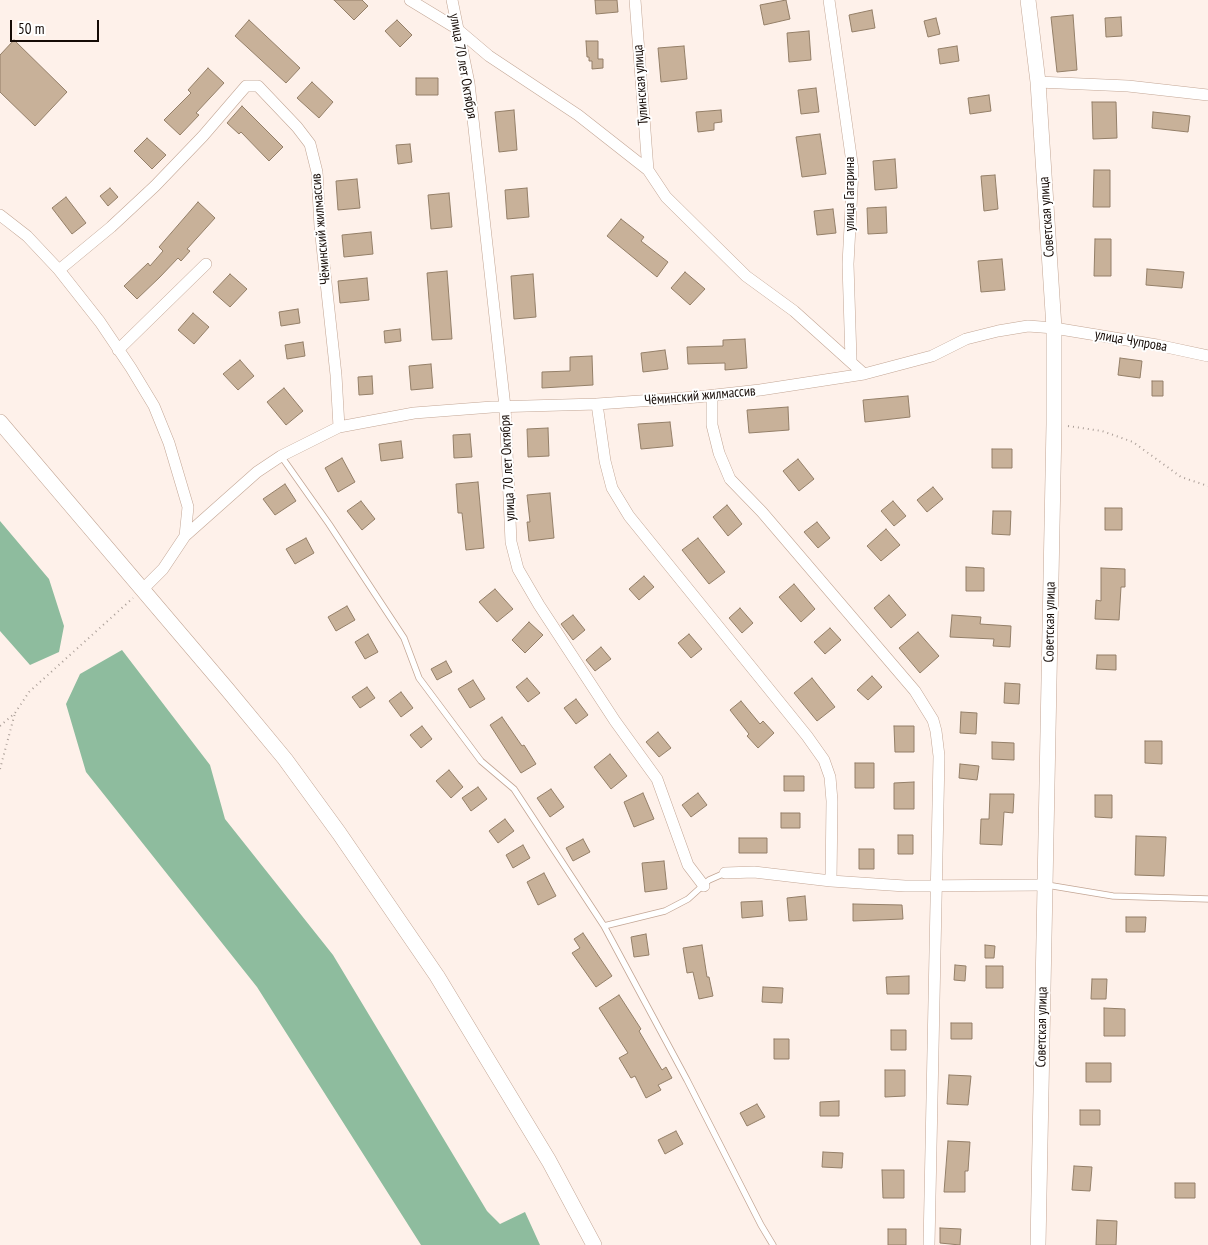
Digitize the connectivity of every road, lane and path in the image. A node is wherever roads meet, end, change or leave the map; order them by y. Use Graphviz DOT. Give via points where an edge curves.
graph roads {
  1 [pos="410,0"];
  2 [pos="452,0"];
  3 [pos="635,0"];
  4 [pos="829,0"];
  5 [pos="1028,0"];
  6 [pos="456,28"];
  7 [pos="1038,82"];
  8 [pos="1208,95"];
  9 [pos="648,170"];
  10 [pos="0,215"];
  11 [pos="206,264"];
  12 [pos="59,270"];
  13 [pos="1054,328"];
  14 [pos="118,350"];
  15 [pos="1208,356"];
  16 [pos="850,360"];
  17 [pos="864,374"];
  18 [pos="712,396"];
  19 [pos="597,404"];
  20 [pos="505,407"];
  21 [pos="0,422"];
  22 [pos="1054,424"];
  23 [pos="339,427"];
  24 [pos="281,456"];
  25 [pos="1208,486"];
  26 [pos="185,536"];
  27 [pos="143,589"];
  28 [pos="15,713"];
  29 [pos="0,726"];
  30 [pos="0,769"];
  31 [pos="725,873"];
  32 [pos="831,881"];
  33 [pos="1045,885"];
  34 [pos="704,886"];
  35 [pos="936,886"];
  36 [pos="1208,900"];
  37 [pos="604,926"];
  38 [pos="594,1245"];
  39 [pos="773,1245"];
  40 [pos="929,1245"];
  41 [pos="1038,1245"];
  1 -- 6 [label="street"];
  2 -- 6 [label="street, улица 70 лет Октября"];
  3 -- 9 [label="street, Тулинская улица"];
  4 -- 16 [label="street, улица Гагарина" via="853,170 848,264"];
  5 -- 7 [label="main road, Советская улица"];
  6 -- 9 [label="street" via="489,56 578,116"];
  6 -- 20 [label="street, улица 70 лет Октября" via="469,83"];
  7 -- 8 [label="street" via="1128,86"];
  7 -- 13 [label="main road, Советская улица"];
  9 -- 16 [label="street" via="666,198 746,276 794,311"];
  10 -- 12 [label="street, Чёминский жилмассив" via="27,236"];
  11 -- 14 [label="street"];
  12 -- 14 [label="street, Чёминский жилмассив"];
  12 -- 23 [label="street, Чёминский жилмассив" via="155,186 246,86 258,86 310,144 317,172"];
  13 -- 15 [label="street, улица Чупрова" via="1157,344"];
  13 -- 17 [label="street, Чёминский жилмассив" via="1028,326 998,331 966,339 932,356"];
  13 -- 22 [label="main road, Советская улица"];
  14 -- 26 [label="street, Чёминский жилмассив" via="154,406 169,443 188,507"];
  16 -- 17 [label="street"];
  17 -- 18 [label="street, Чёминский жилмассив"];
  18 -- 19 [label="street, Чёминский жилмассив"];
  18 -- 35 [label="street" via="712,425 730,480 762,512 916,691 932,720 939,756"];
  19 -- 20 [label="street, Чёминский жилмассив"];
  19 -- 32 [label="street" via="612,488 629,516 824,760 830,777 832,801"];
  20 -- 23 [label="street, Чёминский жилмассив" via="414,414"];
  20 -- 34 [label="street, улица 70 лет Октября" via="511,542 518,569 615,721 657,779 688,865"];
  21 -- 27 [label="main road"];
  22 -- 25 [label="path" via="1102,431 1133,442 1181,477"];
  22 -- 33 [label="main road, Советская улица"];
  23 -- 24 [label="street, Чёминский жилмассив"];
  24 -- 26 [label="street, Чёминский жилмассив" via="257,472"];
  24 -- 37 [label="lane" via="404,638 419,678 481,761 514,789"];
  26 -- 27 [label="street, Чёминский жилмассив" via="163,569"];
  27 -- 28 [label="path" via="29,692"];
  27 -- 38 [label="main road" via="284,759 339,833 448,993 549,1161"];
  28 -- 29 [label="path"];
  28 -- 30 [label="path"];
  31 -- 32 [label="street" via="754,872"];
  31 -- 34 [label="lane"];
  32 -- 35 [label="street"];
  33 -- 35 [label="street"];
  33 -- 36 [label="lane" via="1113,896"];
  33 -- 41 [label="main road, Советская улица"];
  34 -- 37 [label="lane" via="665,911"];
  35 -- 40 [label="street"];
  37 -- 39 [label="lane"];
}
